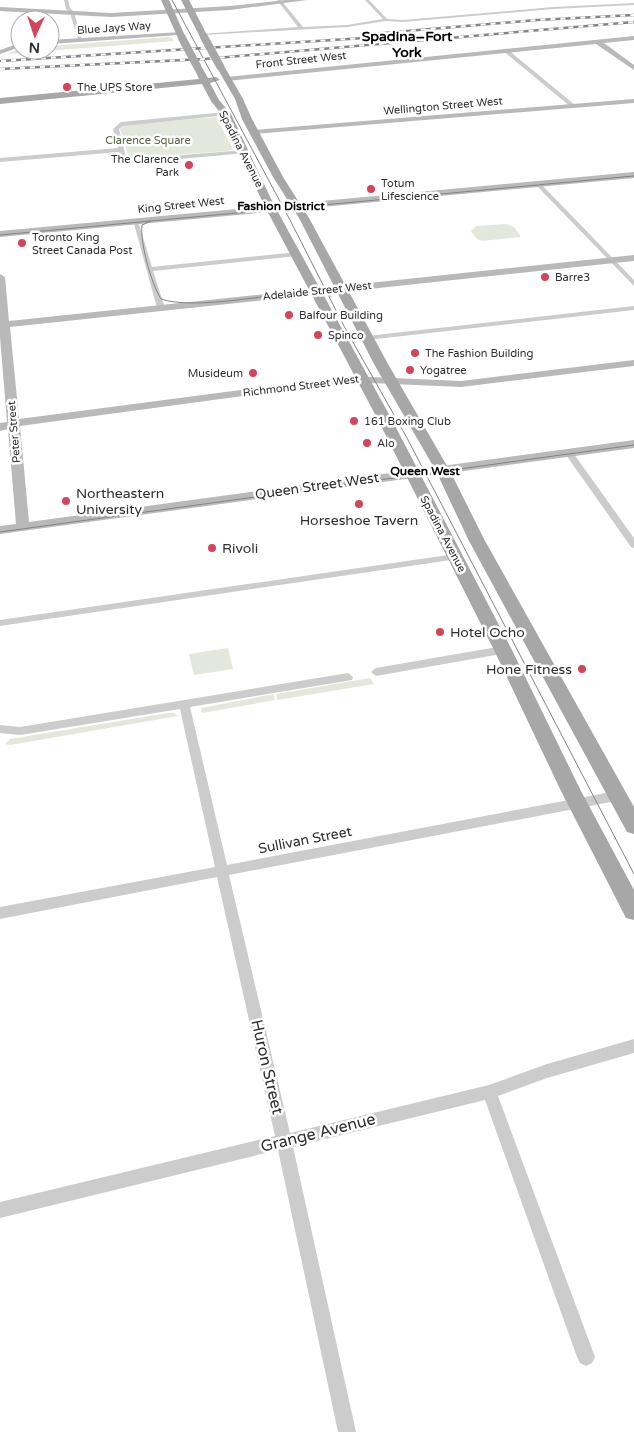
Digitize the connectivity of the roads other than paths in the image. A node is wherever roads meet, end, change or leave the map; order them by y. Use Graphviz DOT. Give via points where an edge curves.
graph roads {
  1 [pos="66,0"];
  2 [pos="165,0"];
  3 [pos="185,0"];
  4 [pos="304,0"];
  5 [pos="366,0"];
  6 [pos="278,1"];
  7 [pos="547,3"];
  8 [pos="634,4"];
  9 [pos="0,7"];
  10 [pos="553,8"];
  11 [pos="190,9"];
  12 [pos="169,11"];
  13 [pos="74,12"];
  14 [pos="386,20"];
  15 [pos="301,28"];
  16 [pos="204,35"];
  17 [pos="181,36"];
  18 [pos="634,38"];
  19 [pos="80,40"];
  20 [pos="60,41"];
  21 [pos="597,41"];
  22 [pos="505,50"];
  23 [pos="634,68"];
  24 [pos="227,79"];
  25 [pos="205,82"];
  26 [pos="0,101"];
  27 [pos="634,101"];
  28 [pos="573,106"];
  29 [pos="226,114"];
  30 [pos="254,132"];
  31 [pos="120,150"];
  32 [pos="245,152"];
  33 [pos="0,160"];
  34 [pos="634,175"];
  35 [pos="538,184"];
  36 [pos="295,206"];
  37 [pos="271,208"];
  38 [pos="135,221"];
  39 [pos="0,234"];
  40 [pos="297,254"];
  41 [pos="634,258"];
  42 [pos="611,260"];
  43 [pos="149,269"];
  44 [pos="0,276"];
  45 [pos="634,284"];
  46 [pos="341,289"];
  47 [pos="317,291"];
  48 [pos="161,308"];
  49 [pos="634,308"];
  50 [pos="2,324"];
  51 [pos="367,338"];
  52 [pos="634,363"];
  53 [pos="362,378"];
  54 [pos="390,379"];
  55 [pos="14,424"];
  56 [pos="0,427"];
  57 [pos="634,444"];
  58 [pos="568,452"];
  59 [pos="442,469"];
  60 [pos="411,473"];
  61 [pos="23,527"];
  62 [pos="0,530"];
  63 [pos="634,545"];
  64 [pos="455,557"];
  65 [pos="0,622"];
  66 [pos="504,650"];
  67 [pos="376,672"];
  68 [pos="348,677"];
  69 [pos="184,704"];
  70 [pos="0,729"];
  71 [pos="616,796"];
  72 [pos="578,803"];
  73 [pos="634,826"];
  74 [pos="222,871"];
  75 [pos="634,911"];
  76 [pos="0,913"];
  77 [pos="634,1046"];
  78 [pos="489,1092"];
  79 [pos="284,1141"];
  80 [pos="0,1210"];
  81 [pos="586,1357"];
  82 [pos="347,1432"];
  1 -- 13 [label="street" via="68,9"];
  2 -- 12 [label="main road, Spadina Avenue"];
  3 -- 11 [label="main road, Spadina Avenue"];
  4 -- 6 [label="main road"];
  5 -- 14 [label="street"];
  6 -- 11 [label="main road"];
  6 -- 15 [label="street"];
  7 -- 10 [label="street"];
  8 -- 10 [label="street"];
  9 -- 13 [label="main road"];
  10 -- 14 [label="street"];
  11 -- 12 [label="main road"];
  11 -- 16 [label="main road, Spadina Avenue"];
  12 -- 13 [label="main road" via="111,16"];
  12 -- 17 [label="main road, Spadina Avenue"];
  13 -- 19 [label="street"];
  14 -- 15 [label="street"];
  15 -- 16 [label="street"];
  16 -- 24 [label="main road, Spadina Avenue, bridge"];
  17 -- 19 [label="main road, Blue Jays Way"];
  17 -- 25 [label="main road, Spadina Avenue, bridge"];
  18 -- 21 [label="main road, Front Street West"];
  19 -- 20 [label="main road, Blue Jays Way"];
  21 -- 22 [label="main road, Front Street West"];
  21 -- 23 [label="main road"];
  22 -- 24 [label="main road, Front Street West"];
  22 -- 28 [label="street"];
  24 -- 25 [label="main road, Front Street West"];
  24 -- 30 [label="main road, Spadina Avenue"];
  25 -- 26 [label="main road, Front Street West"];
  25 -- 29 [label="main road, Spadina Avenue"];
  27 -- 28 [label="main road, Wellington Street West"];
  28 -- 30 [label="main road, Wellington Street West"];
  29 -- 31 [label="street" via="122,124 116,129"];
  29 -- 32 [label="main road, Spadina Avenue"];
  30 -- 36 [label="main road, Spadina Avenue"];
  31 -- 32 [label="street" via="125,160 134,161"];
  31 -- 33 [label="street"];
  32 -- 37 [label="main road, Spadina Avenue"];
  34 -- 35 [label="main road, King Street West"];
  35 -- 36 [label="main road, King Street West"];
  35 -- 42 [label="street"];
  36 -- 37 [label="main road, King Street West"];
  36 -- 46 [label="main road, Spadina Avenue"];
  37 -- 38 [label="main road, King Street West"];
  37 -- 40 [label="main road, Spadina Avenue"];
  38 -- 39 [label="main road, King Street West"];
  38 -- 43 [label="street"];
  40 -- 43 [label="street"];
  40 -- 47 [label="main road, Spadina Avenue"];
  41 -- 42 [label="main road, Adelaide Street West"];
  42 -- 45 [label="street"];
  42 -- 46 [label="main road, Adelaide Street West"];
  43 -- 48 [label="street"];
  44 -- 50 [label="main road, Peter Street"];
  46 -- 47 [label="main road, Adelaide Street West"];
  46 -- 51 [label="main road, Spadina Avenue"];
  47 -- 48 [label="main road, Adelaide Street West"];
  47 -- 53 [label="main road, Spadina Avenue"];
  48 -- 50 [label="main road, Adelaide Street West"];
  49 -- 51 [label="street"];
  50 -- 55 [label="main road, Peter Street"];
  51 -- 54 [label="main road, Spadina Avenue"];
  52 -- 54 [label="main road, Richmond Street West" via="469,384"];
  53 -- 54 [label="main road, Richmond Street West"];
  53 -- 55 [label="main road, Richmond Street West"];
  53 -- 60 [label="main road, Spadina Avenue"];
  54 -- 59 [label="main road, Spadina Avenue"];
  55 -- 56 [label="main road, Richmond Street West"];
  55 -- 61 [label="main road, Peter Street"];
  57 -- 58 [label="main road, Queen Street West"];
  58 -- 59 [label="main road, Queen Street West"];
  58 -- 63 [label="street"];
  59 -- 60 [label="main road, Queen Street West"];
  59 -- 71 [label="main road, Spadina Avenue" via="476,539"];
  60 -- 61 [label="main road, Queen Street West"];
  60 -- 64 [label="main road, Spadina Avenue"];
  61 -- 62 [label="main road, Queen Street West"];
  64 -- 65 [label="street"];
  64 -- 66 [label="main road, Spadina Avenue"];
  66 -- 67 [label="street"];
  66 -- 72 [label="main road, Spadina Avenue"];
  68 -- 69 [label="street"];
  69 -- 70 [label="street" via="20,731"];
  69 -- 74 [label="street, Huron Street"];
  71 -- 72 [label="street, Sullivan Street"];
  71 -- 73 [label="main road, Spadina Avenue"];
  72 -- 74 [label="street, Sullivan Street"];
  72 -- 75 [label="main road, Spadina Avenue"];
  74 -- 76 [label="street, Sullivan Street"];
  74 -- 79 [label="street, Huron Street"];
  77 -- 78 [label="street, Grange Avenue"];
  78 -- 79 [label="street, Grange Avenue"];
  78 -- 81 [label="street"];
  79 -- 80 [label="street, Grange Avenue"];
  79 -- 82 [label="street, Huron Street"];
}
